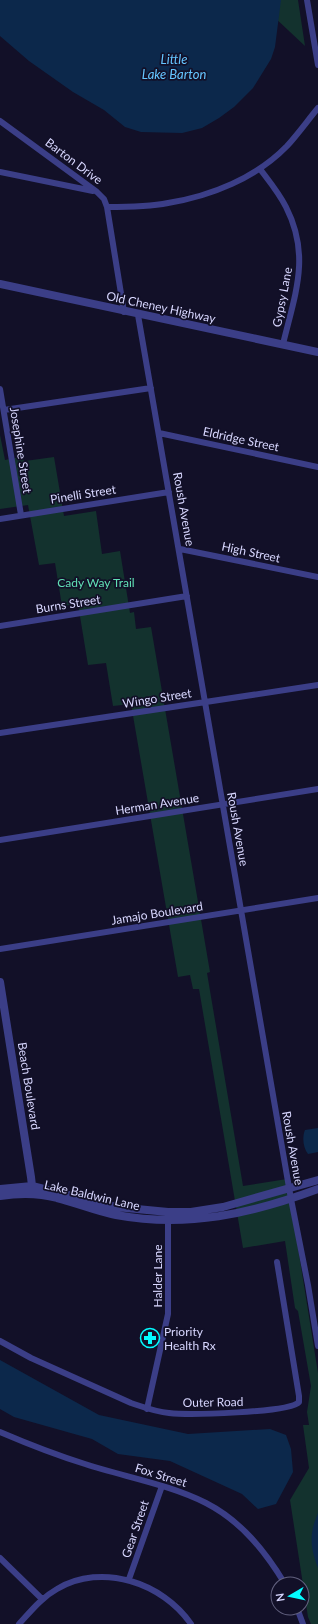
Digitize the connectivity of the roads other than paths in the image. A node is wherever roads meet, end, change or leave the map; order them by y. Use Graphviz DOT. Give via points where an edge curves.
graph roads {
  1 [pos="307,0"];
  2 [pos="318,64"];
  3 [pos="318,108"];
  4 [pos="0,121"];
  5 [pos="260,168"];
  6 [pos="0,172"];
  7 [pos="97,192"];
  8 [pos="107,207"];
  9 [pos="0,284"];
  10 [pos="124,312"];
  11 [pos="138,315"];
  12 [pos="283,344"];
  13 [pos="318,352"];
  14 [pos="151,388"];
  15 [pos="0,389"];
  16 [pos="4,410"];
  17 [pos="159,433"];
  18 [pos="318,466"];
  19 [pos="169,492"];
  20 [pos="21,515"];
  21 [pos="0,519"];
  22 [pos="180,549"];
  23 [pos="318,577"];
  24 [pos="187,596"];
  25 [pos="0,626"];
  26 [pos="318,684"];
  27 [pos="205,702"];
  28 [pos="0,733"];
  29 [pos="318,789"];
  30 [pos="223,804"];
  31 [pos="0,840"];
  32 [pos="318,898"];
  33 [pos="241,910"];
  34 [pos="0,949"];
  35 [pos="0,982"];
  36 [pos="318,1180"];
  37 [pos="0,1189"];
  38 [pos="289,1189"];
  39 [pos="31,1190"];
  40 [pos="318,1190"];
  41 [pos="0,1196"];
  42 [pos="291,1199"];
  43 [pos="168,1216"];
  44 [pos="277,1262"];
  45 [pos="0,1341"];
  46 [pos="318,1346"];
  47 [pos="147,1409"];
  48 [pos="0,1432"];
  49 [pos="162,1486"];
  50 [pos="0,1558"];
  51 [pos="280,1576"];
  52 [pos="129,1579"];
  53 [pos="42,1599"];
  54 [pos="19,1624"];
  55 [pos="191,1624"];
  1 -- 2 [label="street"];
  3 -- 5 [label="street" via="287,146"];
  4 -- 7 [label="street, Barton Drive"];
  5 -- 8 [label="street" via="232,184 168,204"];
  5 -- 12 [label="street, Gypsy Lane" via="286,206 300,252 300,272"];
  6 -- 7 [label="street"];
  7 -- 8 [label="street, Barton Drive"];
  8 -- 10 [label="street"];
  9 -- 10 [label="street, Old Cheney Highway"];
  10 -- 11 [label="street, Old Cheney Highway"];
  11 -- 12 [label="street, Old Cheney Highway"];
  11 -- 14 [label="street, Roush Avenue"];
  12 -- 13 [label="street, Old Cheney Highway"];
  14 -- 16 [label="street"];
  14 -- 17 [label="street, Roush Avenue"];
  15 -- 16 [label="street, Josephine Street"];
  16 -- 20 [label="street, Josephine Street"];
  17 -- 18 [label="street, Eldridge Street"];
  17 -- 19 [label="street, Roush Avenue"];
  19 -- 20 [label="street, Pinelli Street"];
  19 -- 22 [label="street, Roush Avenue"];
  20 -- 21 [label="street, Pinelli Street"];
  22 -- 23 [label="street, High Street"];
  22 -- 24 [label="street, Roush Avenue"];
  24 -- 25 [label="street, Burns Street"];
  24 -- 27 [label="street, Roush Avenue"];
  26 -- 27 [label="street, Wingo Street"];
  27 -- 28 [label="street, Wingo Street"];
  27 -- 30 [label="street, Roush Avenue"];
  29 -- 30 [label="street, Herman Avenue"];
  30 -- 31 [label="street, Herman Avenue"];
  30 -- 33 [label="street, Roush Avenue"];
  32 -- 33 [label="street, Jamajo Boulevard"];
  33 -- 34 [label="street, Jamajo Boulevard"];
  33 -- 38 [label="street, Roush Avenue"];
  35 -- 39 [label="street, Beach Boulevard"];
  36 -- 38 [label="street, Lake Baldwin Lane"];
  37 -- 39 [label="street, Lake Baldwin Lane"];
  38 -- 42 [label="street, Roush Avenue"];
  38 -- 43 [label="street, Lake Baldwin Lane" via="216,1208"];
  39 -- 41 [label="street, Lake Baldwin Lane"];
  39 -- 43 [label="street, Lake Baldwin Lane" via="115,1215 140,1219"];
  40 -- 42 [label="street, Lake Baldwin Lane"];
  42 -- 43 [label="street, Lake Baldwin Lane" via="265,1208 222,1216"];
  42 -- 46 [label="street, Roush Avenue"];
  43 -- 47 [label="street, Halder Lane" via="168,1314"];
  44 -- 47 [label="street, Outer Road" via="300,1400 296,1405 262,1411 193,1413 168,1413"];
  45 -- 47 [label="street, Outer Road" via="31,1358"];
  48 -- 49 [label="street, Fox Street" via="85,1464"];
  49 -- 51 [label="street, Fox Street" via="207,1503 240,1526 271,1561"];
  49 -- 52 [label="street, Gear Street"];
  50 -- 53 [label="street"];
  52 -- 53 [label="street" via="90,1578 58,1588"];
  52 -- 55 [label="street" via="168,1599 183,1612"];
  53 -- 54 [label="street"];
}
